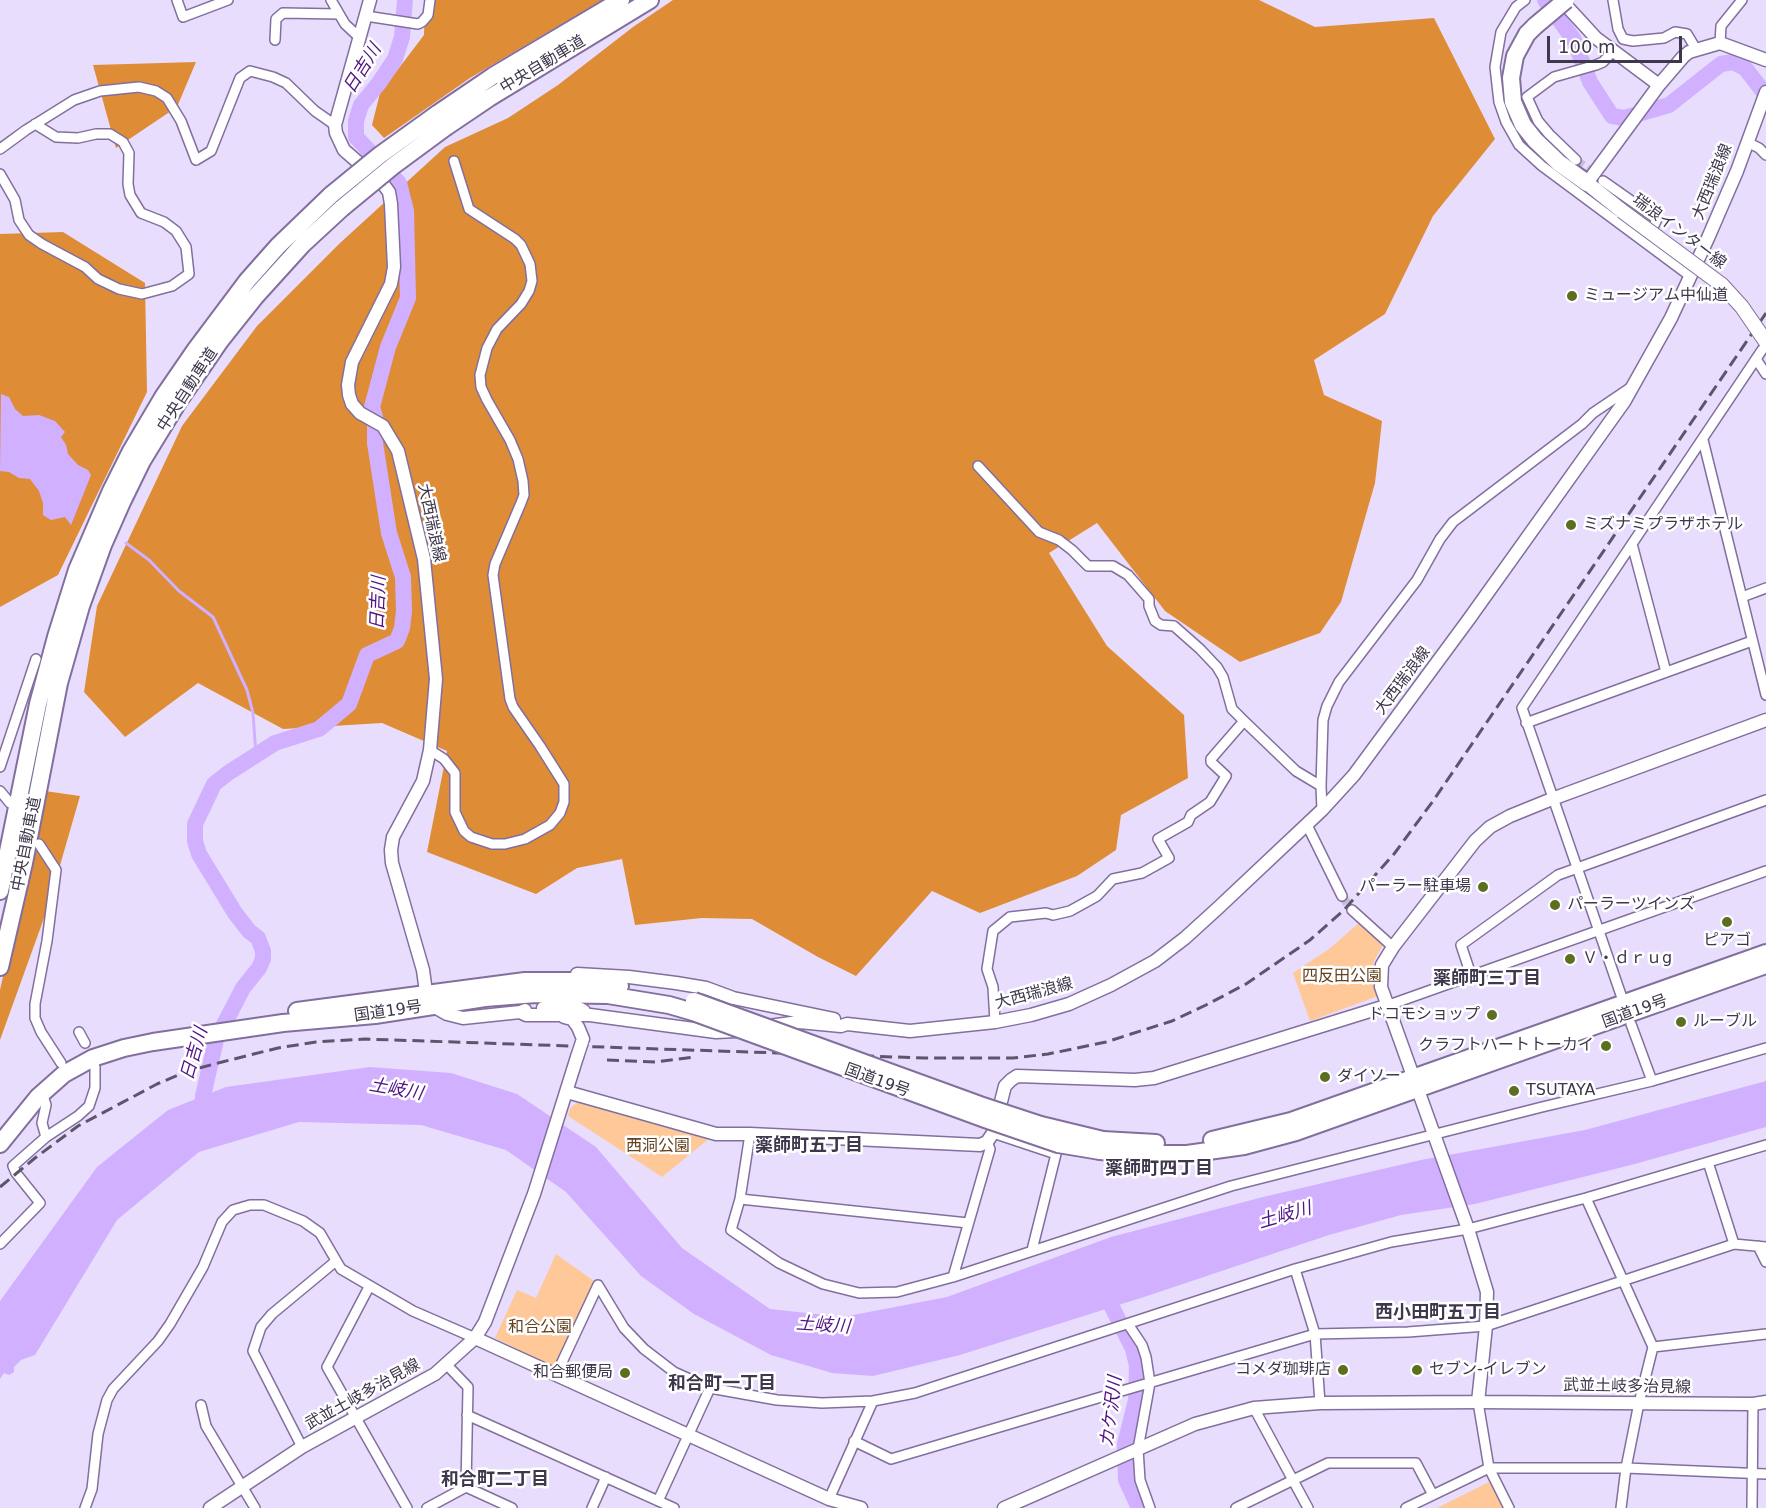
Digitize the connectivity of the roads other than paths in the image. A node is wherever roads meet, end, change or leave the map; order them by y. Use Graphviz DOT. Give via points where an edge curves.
graph roads {
  1 [pos="177,0"];
  2 [pos="228,0"];
  3 [pos="331,0"];
  4 [pos="370,0"];
  5 [pos="430,0"];
  6 [pos="621,0"];
  7 [pos="650,0"];
  8 [pos="1525,0"];
  9 [pos="1561,0"];
  10 [pos="1566,0"];
  11 [pos="1613,0"];
  12 [pos="1742,0"];
  13 [pos="338,14"];
  14 [pos="366,16"];
  15 [pos="360,38"];
  16 [pos="275,40"];
  17 [pos="1720,43"];
  18 [pos="1696,49"];
  19 [pos="1614,51"];
  20 [pos="1766,60"];
  21 [pos="1659,85"];
  22 [pos="1764,96"];
  23 [pos="441,121"];
  24 [pos="35,124"];
  25 [pos="335,125"];
  26 [pos="1747,142"];
  27 [pos="0,149"];
  28 [pos="1766,155"];
  29 [pos="1576,160"];
  30 [pos="454,161"];
  31 [pos="0,174"];
  32 [pos="1595,182"];
  33 [pos="336,201"];
  34 [pos="1646,243"];
  35 [pos="1689,276"];
  36 [pos="1766,343"];
  37 [pos="1756,359"];
  38 [pos="1766,374"];
  39 [pos="1632,387"];
  40 [pos="1703,440"];
  41 [pos="978,466"];
  42 [pos="1632,544"];
  43 [pos="1766,588"];
  44 [pos="1742,597"];
  45 [pos="1752,640"];
  46 [pos="36,659"];
  47 [pos="1666,672"];
  48 [pos="1766,695"];
  49 [pos="1766,720"];
  50 [pos="1244,721"];
  51 [pos="1526,723"];
  52 [pos="430,750"];
  53 [pos="0,766"];
  54 [pos="1321,786"];
  55 [pos="0,791"];
  56 [pos="1552,799"];
  57 [pos="1766,800"];
  58 [pos="10,803"];
  59 [pos="1322,810"];
  60 [pos="1307,825"];
  61 [pos="39,844"];
  62 [pos="1577,867"];
  63 [pos="1766,871"];
  64 [pos="0,891"];
  65 [pos="1342,896"];
  66 [pos="1352,910"];
  67 [pos="1598,930"];
  68 [pos="1393,947"];
  69 [pos="1766,953"];
  70 [pos="1766,965"];
  71 [pos="0,967"];
  72 [pos="1471,975"];
  73 [pos="525,981"];
  74 [pos="1621,995"];
  75 [pos="733,998"];
  76 [pos="430,999"];
  77 [pos="1389,1005"];
  78 [pos="693,1007"];
  79 [pos="520,1012"];
  80 [pos="558,1015"];
  81 [pos="590,1016"];
  82 [pos="995,1022"];
  83 [pos="847,1024"];
  84 [pos="1631,1024"];
  85 [pos="207,1029"];
  86 [pos="734,1031"];
  87 [pos="79,1032"];
  88 [pos="582,1041"];
  89 [pos="85,1043"];
  90 [pos="1766,1048"];
  91 [pos="61,1063"];
  92 [pos="95,1066"];
  93 [pos="1652,1081"];
  94 [pos="1417,1083"];
  95 [pos="567,1092"];
  96 [pos="40,1095"];
  97 [pos="0,1125"];
  98 [pos="750,1134"];
  99 [pos="1436,1135"];
  100 [pos="46,1137"];
  101 [pos="990,1138"];
  102 [pos="0,1144"];
  103 [pos="1766,1145"];
  104 [pos="1708,1162"];
  105 [pos="1587,1198"];
  106 [pos="740,1199"];
  107 [pos="968,1223"];
  108 [pos="1467,1225"];
  109 [pos="0,1244"];
  110 [pos="1734,1244"];
  111 [pos="1762,1247"];
  112 [pos="1032,1250"];
  113 [pos="336,1261"];
  114 [pos="1766,1262"];
  115 [pos="1295,1269"];
  116 [pos="953,1277"];
  117 [pos="1623,1281"];
  118 [pos="369,1287"];
  119 [pos="1128,1323"];
  120 [pos="1486,1326"];
  121 [pos="1315,1334"];
  122 [pos="1766,1334"];
  123 [pos="475,1338"];
  124 [pos="1653,1347"];
  125 [pos="446,1364"];
  126 [pos="556,1375"];
  127 [pos="1150,1383"];
  128 [pos="710,1388"];
  129 [pos="873,1401"];
  130 [pos="1478,1402"];
  131 [pos="1766,1402"];
  132 [pos="1320,1403"];
  133 [pos="1639,1403"];
  134 [pos="1753,1404"];
  135 [pos="201,1405"];
  136 [pos="1254,1408"];
  137 [pos="467,1415"];
  138 [pos="355,1418"];
  139 [pos="689,1434"];
  140 [pos="854,1441"];
  141 [pos="302,1447"];
  142 [pos="1138,1449"];
  143 [pos="1489,1468"];
  144 [pos="1626,1468"];
  145 [pos="1766,1474"];
  146 [pos="1752,1475"];
  147 [pos="606,1477"];
  148 [pos="1294,1479"];
  149 [pos="242,1486"];
  150 [pos="466,1487"];
  151 [pos="1433,1495"];
  152 [pos="658,1501"];
  153 [pos="826,1503"];
  154 [pos="85,1508"];
  155 [pos="210,1508"];
  156 [pos="255,1508"];
  157 [pos="407,1508"];
  158 [pos="427,1508"];
  159 [pos="512,1508"];
  160 [pos="592,1508"];
  161 [pos="674,1508"];
  162 [pos="861,1508"];
  163 [pos="1004,1508"];
  164 [pos="1150,1508"];
  165 [pos="1236,1508"];
  166 [pos="1308,1508"];
  167 [pos="1406,1508"];
  168 [pos="1509,1508"];
  169 [pos="1621,1508"];
  170 [pos="1752,1508"];
  1 -- 2 [label="street" via="183,17"];
  3 -- 13 [label="street"];
  4 -- 14 [label="main road"];
  5 -- 14 [label="street" via="426,19 418,24"];
  6 -- 23 [label="highway, 中央自動車道" via="493,76"];
  7 -- 23 [label="highway, 中央自動車道" via="489,98"];
  8 -- 34 [label="street" via="1507,18 1498,45 1495,81 1506,122 1519,145 1542,166"];
  9 -- 19 [label="main road" via="1596,38"];
  10 -- 32 [label="highway, bridge" via="1527,34 1515,56 1511,78 1513,102 1535,140 1559,163"];
  11 -- 18 [label="street" via="1623,39 1664,38 1675,32 1687,34"];
  12 -- 17 [label="street" via="1721,26"];
  13 -- 15 [label="street"];
  13 -- 16 [label="street" via="283,13 276,19"];
  14 -- 15 [label="main road"];
  15 -- 25 [label="main road"];
  17 -- 18 [label="main road"];
  17 -- 20 [label="main road"];
  18 -- 21 [label="main road" via="1683,57"];
  19 -- 21 [label="main road"];
  19 -- 29 [label="street" via="1596,65 1554,76 1527,97 1538,121"];
  21 -- 32 [label="main road" via="1624,130"];
  22 -- 26 [label="main road, 大西瑞浪線"];
  23 -- 33 [label="highway, 中央自動車道, bridge" via="381,155"];
  24 -- 25 [label="street" via="74,100 100,91 139,87 156,90 167,98 181,121 196,160 211,152 240,78 250,71 286,83"];
  24 -- 27 [label="street"];
  24 -- 31 [label="street" via="56,137 110,134 123,142 129,153 130,195 141,213 176,231 186,247 189,274 172,286 142,294 98,279 85,267 29,235"];
  25 -- 52 [label="main road, 大西瑞浪線" via="344,150 383,184 391,204 393,276 358,349 350,374 349,396 360,413 383,426 398,451 424,559 436,678"];
  26 -- 28 [label="street"];
  26 -- 35 [label="main road, 大西瑞浪線"];
  30 -- 52 [label="street" via="469,209 515,239 530,264 529,291 496,329 480,375 487,400 518,459 523,481 524,495 493,575 510,699 564,784 560,813 538,833 515,842 492,844 471,837 455,812 455,773"];
  32 -- 34 [label="street" via="1657,219"];
  32 -- 36 [label="main road, 瑞浪インター線, bridge" via="1622,211 1722,285"];
  33 -- 64 [label="highway, 中央自動車道" via="278,246 247,281 163,398 111,491 77,570 56,637 38,704"];
  33 -- 71 [label="highway, 中央自動車道" via="220,341 178,402 142,461 103,545 59,683"];
  34 -- 35 [label="street"];
  35 -- 39 [label="main road, 大西瑞浪線" via="1671,318"];
  36 -- 37 [label="street"];
  37 -- 38 [label="street"];
  37 -- 40 [label="street"];
  39 -- 54 [label="street" via="1453,522 1417,580 1339,682 1323,720"];
  39 -- 59 [label="main road, 大西瑞浪線" via="1417,690 1354,775"];
  40 -- 42 [label="street"];
  40 -- 44 [label="street"];
  41 -- 50 [label="street" via="1039,532 1059,540 1088,566 1113,566 1128,575 1149,599 1155,621 1174,626 1217,668 1232,709"];
  42 -- 47 [label="street"];
  42 -- 51 [label="street" via="1522,708"];
  43 -- 44 [label="street"];
  44 -- 45 [label="street"];
  45 -- 47 [label="street"];
  45 -- 48 [label="street"];
  46 -- 53 [label="street"];
  47 -- 51 [label="street"];
  49 -- 56 [label="main road"];
  50 -- 54 [label="street" via="1296,771"];
  50 -- 82 [label="street" via="1210,759 1226,776 1209,802 1188,822 1158,839 1168,858 1142,873 1113,879 1097,896 1070,911 1010,917 993,931 987,969 993,987"];
  51 -- 56 [label="street"];
  52 -- 76 [label="main road, 大西瑞浪線" via="423,781 393,837 391,850"];
  54 -- 59 [label="street"];
  55 -- 58 [label="street"];
  56 -- 62 [label="street"];
  56 -- 68 [label="main road" via="1490,827"];
  57 -- 62 [label="street"];
  59 -- 60 [label="main road, 大西瑞浪線"];
  60 -- 65 [label="street"];
  60 -- 82 [label="main road, 大西瑞浪線" via="1155,961 1069,1004"];
  61 -- 91 [label="street" via="56,870 35,1018"];
  62 -- 67 [label="street"];
  62 -- 72 [label="street" via="1558,874 1461,945"];
  63 -- 67 [label="street"];
  66 -- 68 [label="street"];
  67 -- 72 [label="street"];
  67 -- 74 [label="street"];
  68 -- 77 [label="main road" via="1380,974"];
  69 -- 94 [label="highway, 国道19号"];
  70 -- 94 [label="highway, 国道19号"];
  72 -- 77 [label="street"];
  73 -- 75 [label="main road" via="580,974 629,977 706,988"];
  73 -- 76 [label="highway, 国道19号"];
  73 -- 78 [label="highway, 国道19号" via="598,983 646,990"];
  75 -- 83 [label="main road"];
  75 -- 86 [label="main road" via="739,1002"];
  76 -- 78 [label="highway, 国道19号" via="574,994"];
  76 -- 79 [label="main road" via="447,1014 463,1018"];
  76 -- 85 [label="highway, 国道19号" via="400,999"];
  77 -- 94 [label="main road"];
  77 -- 101 [label="main road" via="1154,1078 1017,1076 1005,1086"];
  78 -- 94 [label="highway, 国道19号, bridge" via="1102,1145 1193,1143 1231,1136"];
  79 -- 80 [label="main road"];
  79 -- 81 [label="main road" via="564,1006 582,1009"];
  80 -- 81 [label="main road"];
  80 -- 88 [label="main road" via="572,1019"];
  81 -- 86 [label="main road"];
  81 -- 88 [label="main road"];
  82 -- 83 [label="main road, 大西瑞浪線" via="910,1032"];
  83 -- 86 [label="main road" via="799,1022"];
  84 -- 93 [label="street"];
  85 -- 91 [label="highway, 国道19号" via="126,1036 88,1048"];
  85 -- 96 [label="highway, 国道19号" via="93,1058 64,1074"];
  87 -- 89 [label="street"];
  88 -- 95 [label="main road, bridge"];
  90 -- 93 [label="street"];
  91 -- 97 [label="highway, 国道19号" via="23,1096"];
  92 -- 100 [label="street" via="95,1088 89,1106"];
  93 -- 99 [label="street"];
  94 -- 99 [label="main road"];
  95 -- 98 [label="main road" via="716,1134"];
  95 -- 123 [label="main road" via="534,1194 485,1322"];
  96 -- 100 [label="street" via="46,1106 42,1123"];
  96 -- 102 [label="highway, 国道19号"];
  98 -- 101 [label="main road" via="980,1144"];
  98 -- 106 [label="street"];
  99 -- 108 [label="main road"];
  99 -- 112 [label="street" via="1231,1186"];
  100 -- 109 [label="street" via="13,1166 40,1203"];
  101 -- 107 [label="street"];
  101 -- 112 [label="street" via="1056,1154"];
  103 -- 104 [label="street"];
  104 -- 105 [label="street"];
  104 -- 110 [label="street"];
  105 -- 108 [label="street"];
  105 -- 117 [label="street"];
  106 -- 107 [label="street"];
  106 -- 116 [label="street" via="731,1230 779,1263 823,1284 860,1293 897,1292"];
  107 -- 116 [label="street"];
  108 -- 115 [label="street"];
  108 -- 120 [label="main road" via="1487,1292"];
  110 -- 111 [label="street"];
  110 -- 117 [label="street"];
  111 -- 114 [label="street"];
  112 -- 116 [label="street"];
  113 -- 118 [label="street" via="340,1269"];
  113 -- 141 [label="street" via="272,1314 261,1327 253,1351"];
  113 -- 154 [label="street" via="320,1233 303,1221 264,1205 233,1210 222,1222 203,1267 159,1341 107,1400"];
  115 -- 119 [label="street"];
  115 -- 121 [label="street"];
  117 -- 120 [label="street"];
  117 -- 124 [label="street"];
  118 -- 123 [label="street"];
  118 -- 138 [label="street" via="327,1367"];
  119 -- 127 [label="street" via="1142,1345"];
  119 -- 129 [label="street" via="915,1393"];
  120 -- 121 [label="street"];
  120 -- 130 [label="main road"];
  121 -- 127 [label="street"];
  121 -- 132 [label="street"];
  122 -- 124 [label="street"];
  123 -- 125 [label="main road, 武並土岐多治見線"];
  123 -- 126 [label="main road"];
  124 -- 133 [label="street"];
  125 -- 137 [label="street" via="468,1387"];
  125 -- 138 [label="main road, 武並土岐多治見線"];
  126 -- 128 [label="street" via="598,1285 624,1328 644,1350 674,1372"];
  126 -- 139 [label="main road"];
  127 -- 140 [label="street" via="891,1459"];
  127 -- 142 [label="street"];
  128 -- 129 [label="street" via="777,1400"];
  128 -- 139 [label="street"];
  129 -- 140 [label="street"];
  130 -- 132 [label="main road, 武並土岐多治見線"];
  130 -- 133 [label="main road, 武並土岐多治見線"];
  130 -- 143 [label="street"];
  131 -- 134 [label="main road, 武並土岐多治見線"];
  132 -- 136 [label="main road, 武並土岐多治見線"];
  133 -- 134 [label="main road, 武並土岐多治見線"];
  133 -- 144 [label="street"];
  134 -- 146 [label="street"];
  135 -- 149 [label="street" via="206,1426"];
  136 -- 142 [label="main road, 武並土岐多治見線" via="1195,1424"];
  136 -- 148 [label="street"];
  137 -- 147 [label="street"];
  137 -- 150 [label="street"];
  138 -- 141 [label="main road, 武並土岐多治見線"];
  138 -- 157 [label="street"];
  139 -- 152 [label="street"];
  139 -- 153 [label="main road"];
  140 -- 153 [label="street"];
  141 -- 149 [label="main road, 武並土岐多治見線"];
  142 -- 163 [label="main road, 武並土岐多治見線"];
  142 -- 164 [label="street" via="1140,1480"];
  143 -- 144 [label="street"];
  143 -- 151 [label="street"];
  143 -- 168 [label="street"];
  144 -- 146 [label="street"];
  144 -- 169 [label="street"];
  145 -- 146 [label="street"];
  146 -- 170 [label="street"];
  147 -- 152 [label="street"];
  147 -- 160 [label="street"];
  148 -- 151 [label="street" via="1328,1463 1416,1463"];
  148 -- 165 [label="street"];
  148 -- 166 [label="street"];
  149 -- 155 [label="main road, 武並土岐多治見線"];
  149 -- 156 [label="street"];
  150 -- 158 [label="street"];
  150 -- 159 [label="street"];
  151 -- 167 [label="street"];
  152 -- 161 [label="street"];
  153 -- 162 [label="main road"];
}
